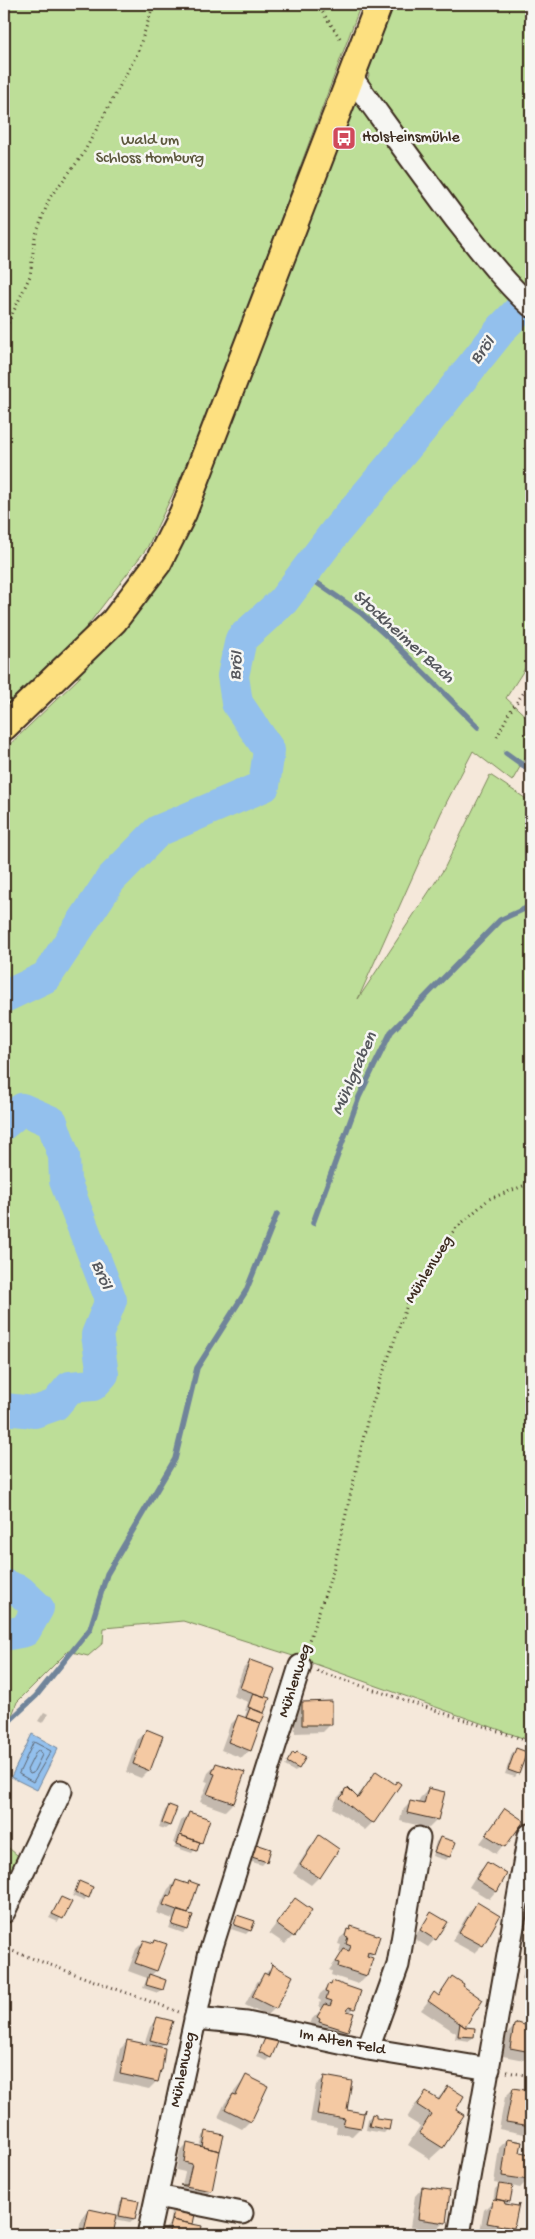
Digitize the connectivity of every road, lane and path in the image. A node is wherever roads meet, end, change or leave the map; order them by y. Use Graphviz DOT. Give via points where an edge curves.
graph roads {
  1 [pos="154,4"];
  2 [pos="317,4"];
  3 [pos="379,4"];
  4 [pos="344,43"];
  5 [pos="350,74"];
  6 [pos="531,306"];
  7 [pos="4,332"];
  8 [pos="531,682"];
  9 [pos="4,727"];
  10 [pos="497,737"];
  11 [pos="531,1183"];
  12 [pos="300,1666"];
  13 [pos="531,1742"];
  14 [pos="61,1791"];
  15 [pos="529,1835"];
  16 [pos="419,1838"];
  17 [pos="4,1912"];
  18 [pos="4,1948"];
  19 [pos="195,2018"];
  20 [pos="368,2049"];
  21 [pos="489,2069"];
  22 [pos="531,2076"];
  23 [pos="157,2196"];
  24 [pos="242,2212"];
  25 [pos="148,2235"];
  26 [pos="458,2235"];
  1 -- 7 [label="path" via="137,54 82,156 50,197 35,237 30,276"];
  2 -- 4 [label="path"];
  3 -- 5 [label="main road"];
  5 -- 6 [label="street" via="421,174 511,288"];
  5 -- 9 [label="main road" via="328,139 183,513 158,563 114,620"];
  8 -- 10 [label="path"];
  11 -- 12 [label="path, Mühlenweg" via="489,1199 455,1229 409,1299 369,1413 333,1571"];
  12 -- 13 [label="path"];
  12 -- 19 [label="street, Mühlenweg" via="209,1956"];
  14 -- 17 [label="street"];
  15 -- 21 [label="street"];
  16 -- 20 [label="street" via="398,1965"];
  18 -- 19 [label="path"];
  19 -- 20 [label="street, Im Alten Feld" via="248,2023"];
  19 -- 23 [label="street, Mühlenweg"];
  20 -- 21 [label="street, Im Alten Feld"];
  21 -- 22 [label="path"];
  21 -- 26 [label="street"];
  23 -- 24 [label="street"];
  23 -- 25 [label="street, Mühlenweg"];
}
